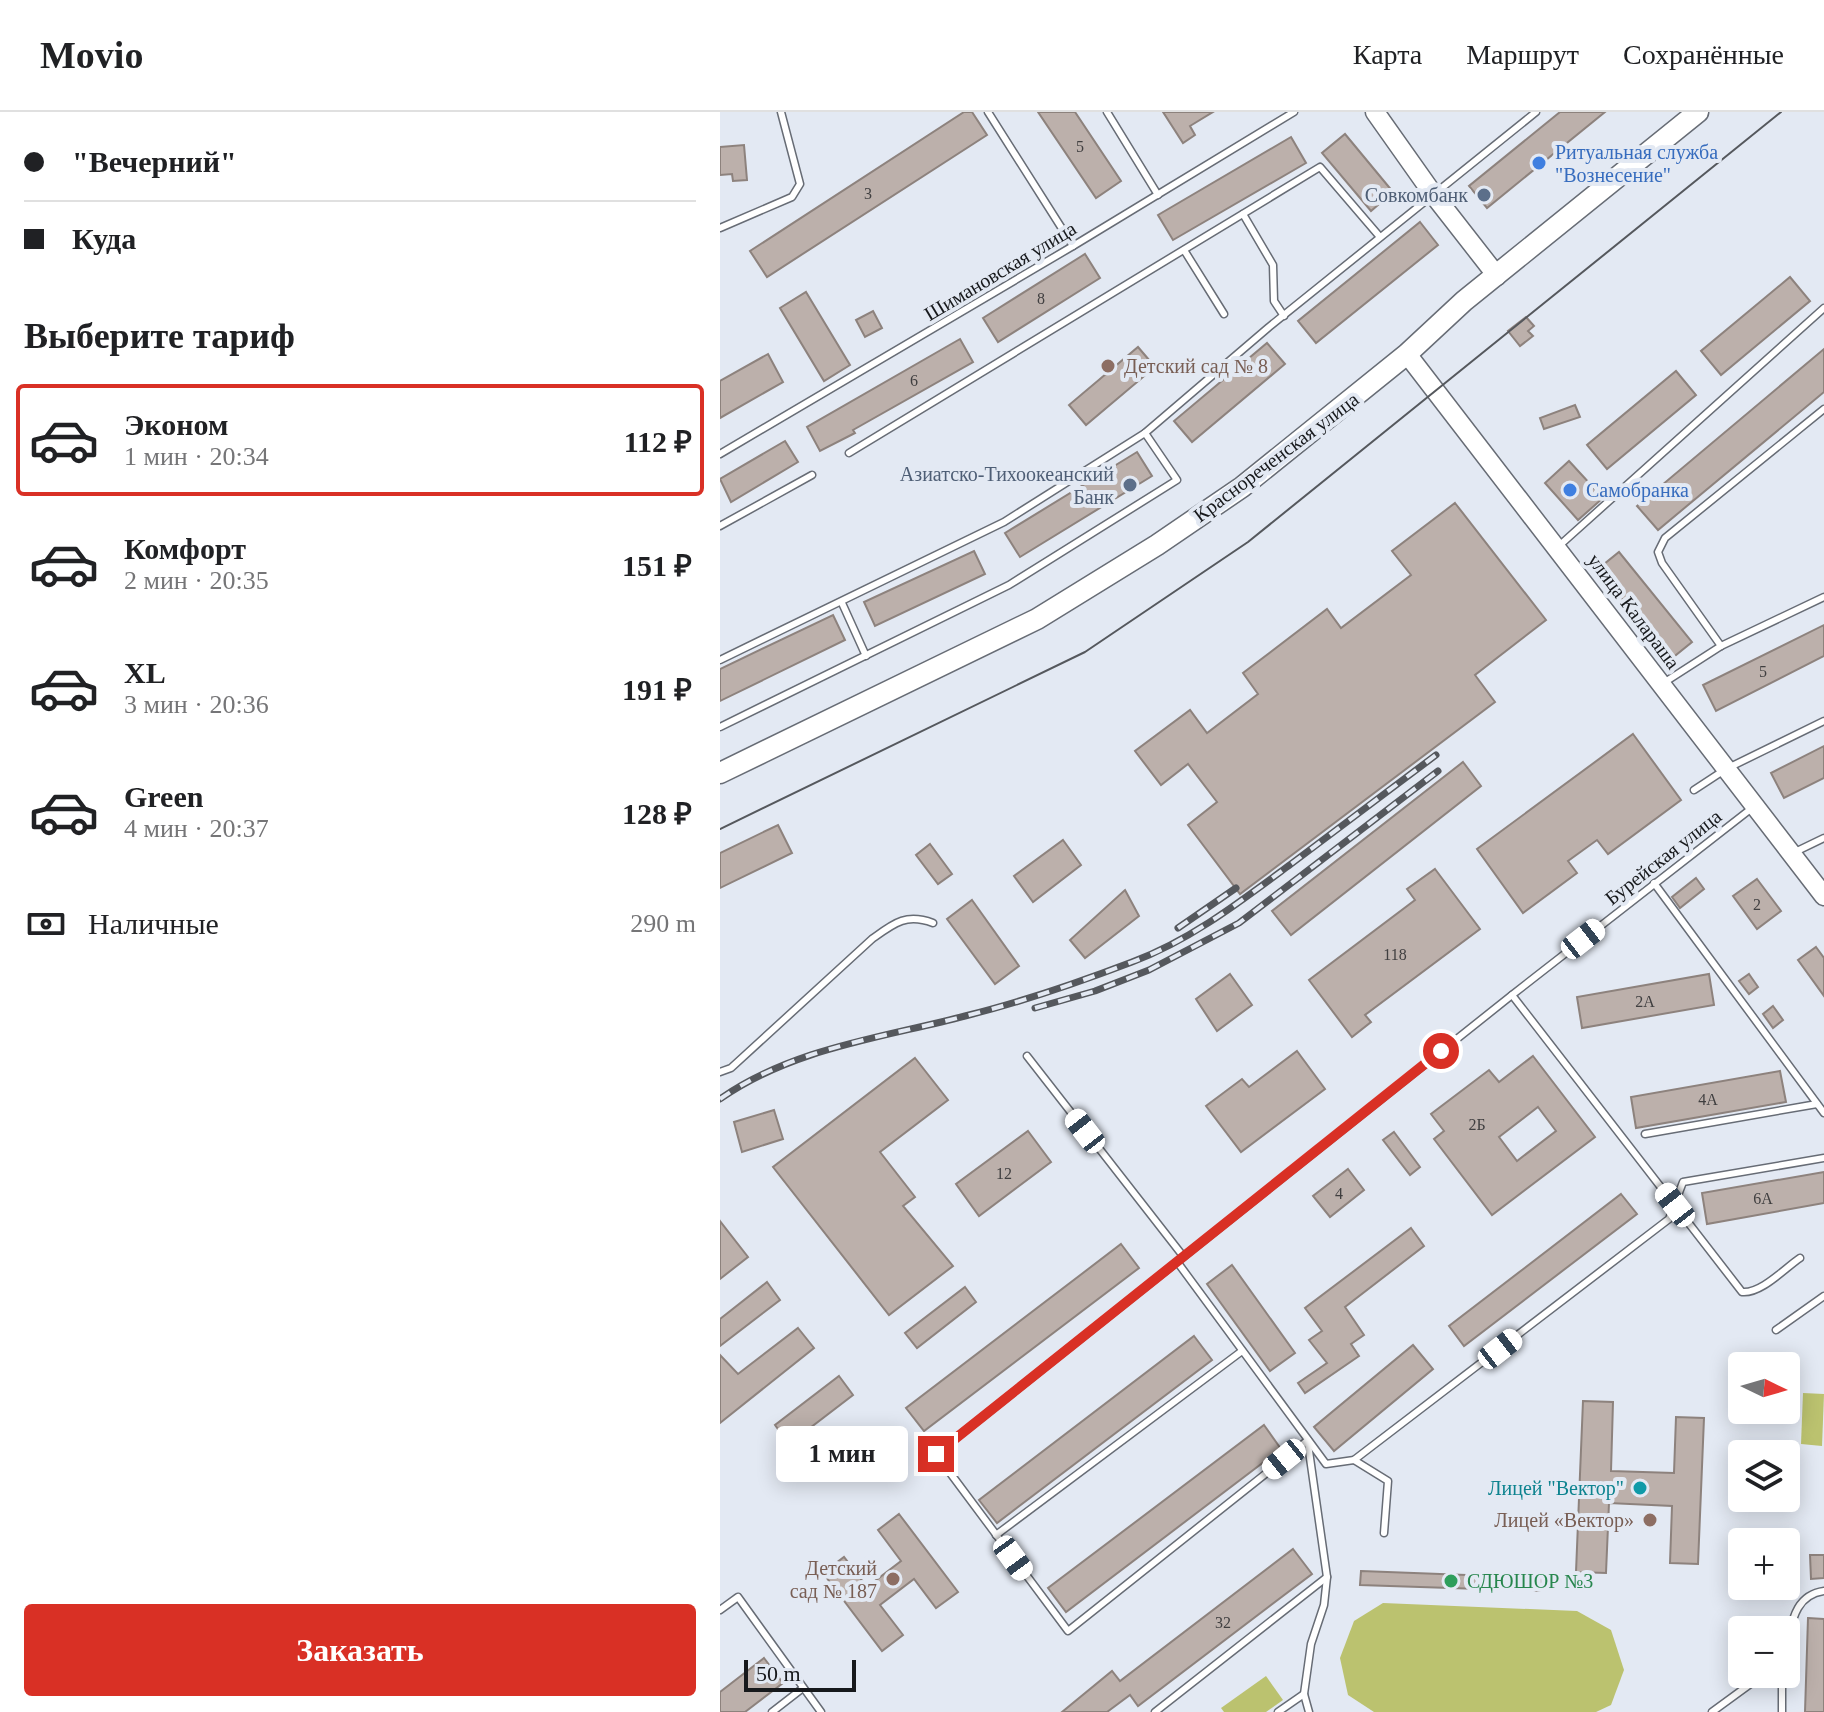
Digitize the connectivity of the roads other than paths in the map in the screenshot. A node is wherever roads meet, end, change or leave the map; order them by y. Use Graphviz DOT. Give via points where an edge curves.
graph roads {
  1 [pos="781,112"];
  2 [pos="988,112"];
  3 [pos="1107,112"];
  4 [pos="1294,112"];
  5 [pos="1375,112"];
  6 [pos="1536,112"];
  7 [pos="1698,112"];
  8 [pos="1433,194"];
  9 [pos="1158,195"];
  10 [pos="1243,214"];
  11 [pos="720,228"];
  12 [pos="1380,237"];
  13 [pos="1073,246"];
  14 [pos="1184,250"];
  15 [pos="1497,276"];
  16 [pos="1824,308"];
  17 [pos="1224,314"];
  18 [pos="1284,316"];
  19 [pos="1407,354"];
  20 [pos="1824,409"];
  21 [pos="1145,433"];
  22 [pos="849,453"];
  23 [pos="720,454"];
  24 [pos="812,475"];
  25 [pos="720,526"];
  26 [pos="1557,547"];
  27 [pos="1824,597"];
  28 [pos="842,603"];
  29 [pos="1721,646"];
  30 [pos="720,649"];
  31 [pos="866,656"];
  32 [pos="722,659"];
  33 [pos="1662,684"];
  34 [pos="1824,721"];
  35 [pos="720,727"];
  36 [pos="1726,769"];
  37 [pos="720,773"];
  38 [pos="1694,790"];
  39 [pos="1755,806"];
  40 [pos="1824,838"];
  41 [pos="1792,854"];
  42 [pos="1654,883"];
  43 [pos="1824,896"];
  44 [pos="933,923"];
  45 [pos="1512,995"];
  46 [pos="1027,1056"];
  47 [pos="720,1072"];
  48 [pos="1817,1104"];
  49 [pos="1824,1113"];
  50 [pos="1645,1134"];
  51 [pos="1824,1158"];
  52 [pos="1675,1205"];
  53 [pos="1183,1256"];
  54 [pos="1800,1258"];
  55 [pos="1178,1263"];
  56 [pos="1824,1296"];
  57 [pos="1776,1330"];
  58 [pos="1242,1351"];
  59 [pos="1308,1440"];
  60 [pos="1354,1460"];
  61 [pos="1384,1533"];
  62 [pos="996,1535"];
  63 [pos="1327,1577"];
  64 [pos="1824,1591"];
  65 [pos="720,1610"];
  66 [pos="1794,1616"];
  67 [pos="803,1688"];
  68 [pos="1745,1688"];
  69 [pos="1782,1688"];
  70 [pos="1304,1694"];
  71 [pos="772,1712"];
  72 [pos="821,1712"];
  73 [pos="1155,1712"];
  74 [pos="1278,1712"];
  75 [pos="1309,1712"];
  76 [pos="1712,1712"];
  77 [pos="1782,1712"];
  1 -- 11 [label="lane" via="798,191"];
  2 -- 13 [label="lane"];
  3 -- 9 [label="lane"];
  4 -- 9 [label="lane, Шимановская улица"];
  5 -- 8 [label="street"];
  6 -- 8 [label="lane"];
  7 -- 15 [label="main road, Краснореченская улица"];
  8 -- 12 [label="lane"];
  8 -- 15 [label="street"];
  9 -- 13 [label="lane, Шимановская улица"];
  10 -- 12 [label="lane" via="1320,167"];
  10 -- 14 [label="lane"];
  10 -- 18 [label="lane" via="1273,265 1274,301"];
  12 -- 18 [label="lane"];
  13 -- 23 [label="lane, Шимановская улица"];
  14 -- 17 [label="lane"];
  14 -- 22 [label="lane"];
  15 -- 19 [label="main road, Краснореченская улица"];
  16 -- 26 [label="lane"];
  18 -- 21 [label="lane"];
  19 -- 26 [label="street, улица Калараша"];
  19 -- 37 [label="main road, Краснореченская улица" via="1242,487 1095,585 1037,619"];
  20 -- 29 [label="lane" via="1665,538 1658,552"];
  21 -- 28 [label="lane" via="1004,522"];
  21 -- 31 [label="lane" via="1177,480 1009,585"];
  24 -- 25 [label="lane"];
  26 -- 33 [label="street, улица Калараша"];
  27 -- 29 [label="lane"];
  28 -- 31 [label="lane"];
  28 -- 32 [label="lane"];
  29 -- 33 [label="lane"];
  30 -- 32 [label="lane"];
  31 -- 35 [label="lane"];
  33 -- 36 [label="street, улица Калараша"];
  34 -- 36 [label="lane"];
  36 -- 38 [label="lane"];
  36 -- 39 [label="street, улица Калараша"];
  39 -- 41 [label="street, улица Калараша"];
  39 -- 42 [label="lane, Бурейская улица"];
  40 -- 41 [label="lane"];
  41 -- 43 [label="street, улица Калараша"];
  42 -- 45 [label="lane, Бурейская улица"];
  42 -- 48 [label="lane"];
  44 -- 47 [label="lane" via="916,916 893,923 731,1068"];
  45 -- 52 [label="lane"];
  45 -- 53 [label="lane, Бурейская улица"];
  46 -- 53 [label="lane"];
  48 -- 49 [label="lane"];
  48 -- 50 [label="lane"];
  51 -- 52 [label="lane" via="1683,1182"];
  52 -- 54 [label="lane" via="1742,1292 1757,1288"];
  52 -- 60 [label="lane" via="1669,1219"];
  53 -- 55 [label="lane, Бурейская улица"];
  55 -- 58 [label="lane"];
  55 -- 62 [label="lane, Бурейская улица" via="936,1454"];
  56 -- 57 [label="lane"];
  58 -- 59 [label="lane"];
  58 -- 62 [label="lane"];
  59 -- 60 [label="lane" via="1326,1464"];
  59 -- 62 [label="lane" via="1072,1630 1065,1629"];
  59 -- 63 [label="lane"];
  60 -- 61 [label="lane" via="1388,1481"];
  63 -- 70 [label="lane"];
  63 -- 73 [label="lane"];
  64 -- 66 [label="lane" via="1801,1602"];
  65 -- 67 [label="lane" via="738,1597"];
  67 -- 71 [label="lane"];
  67 -- 72 [label="lane"];
  68 -- 76 [label="lane"];
  69 -- 77 [label="lane"];
  70 -- 74 [label="lane"];
  70 -- 75 [label="lane"];
}
